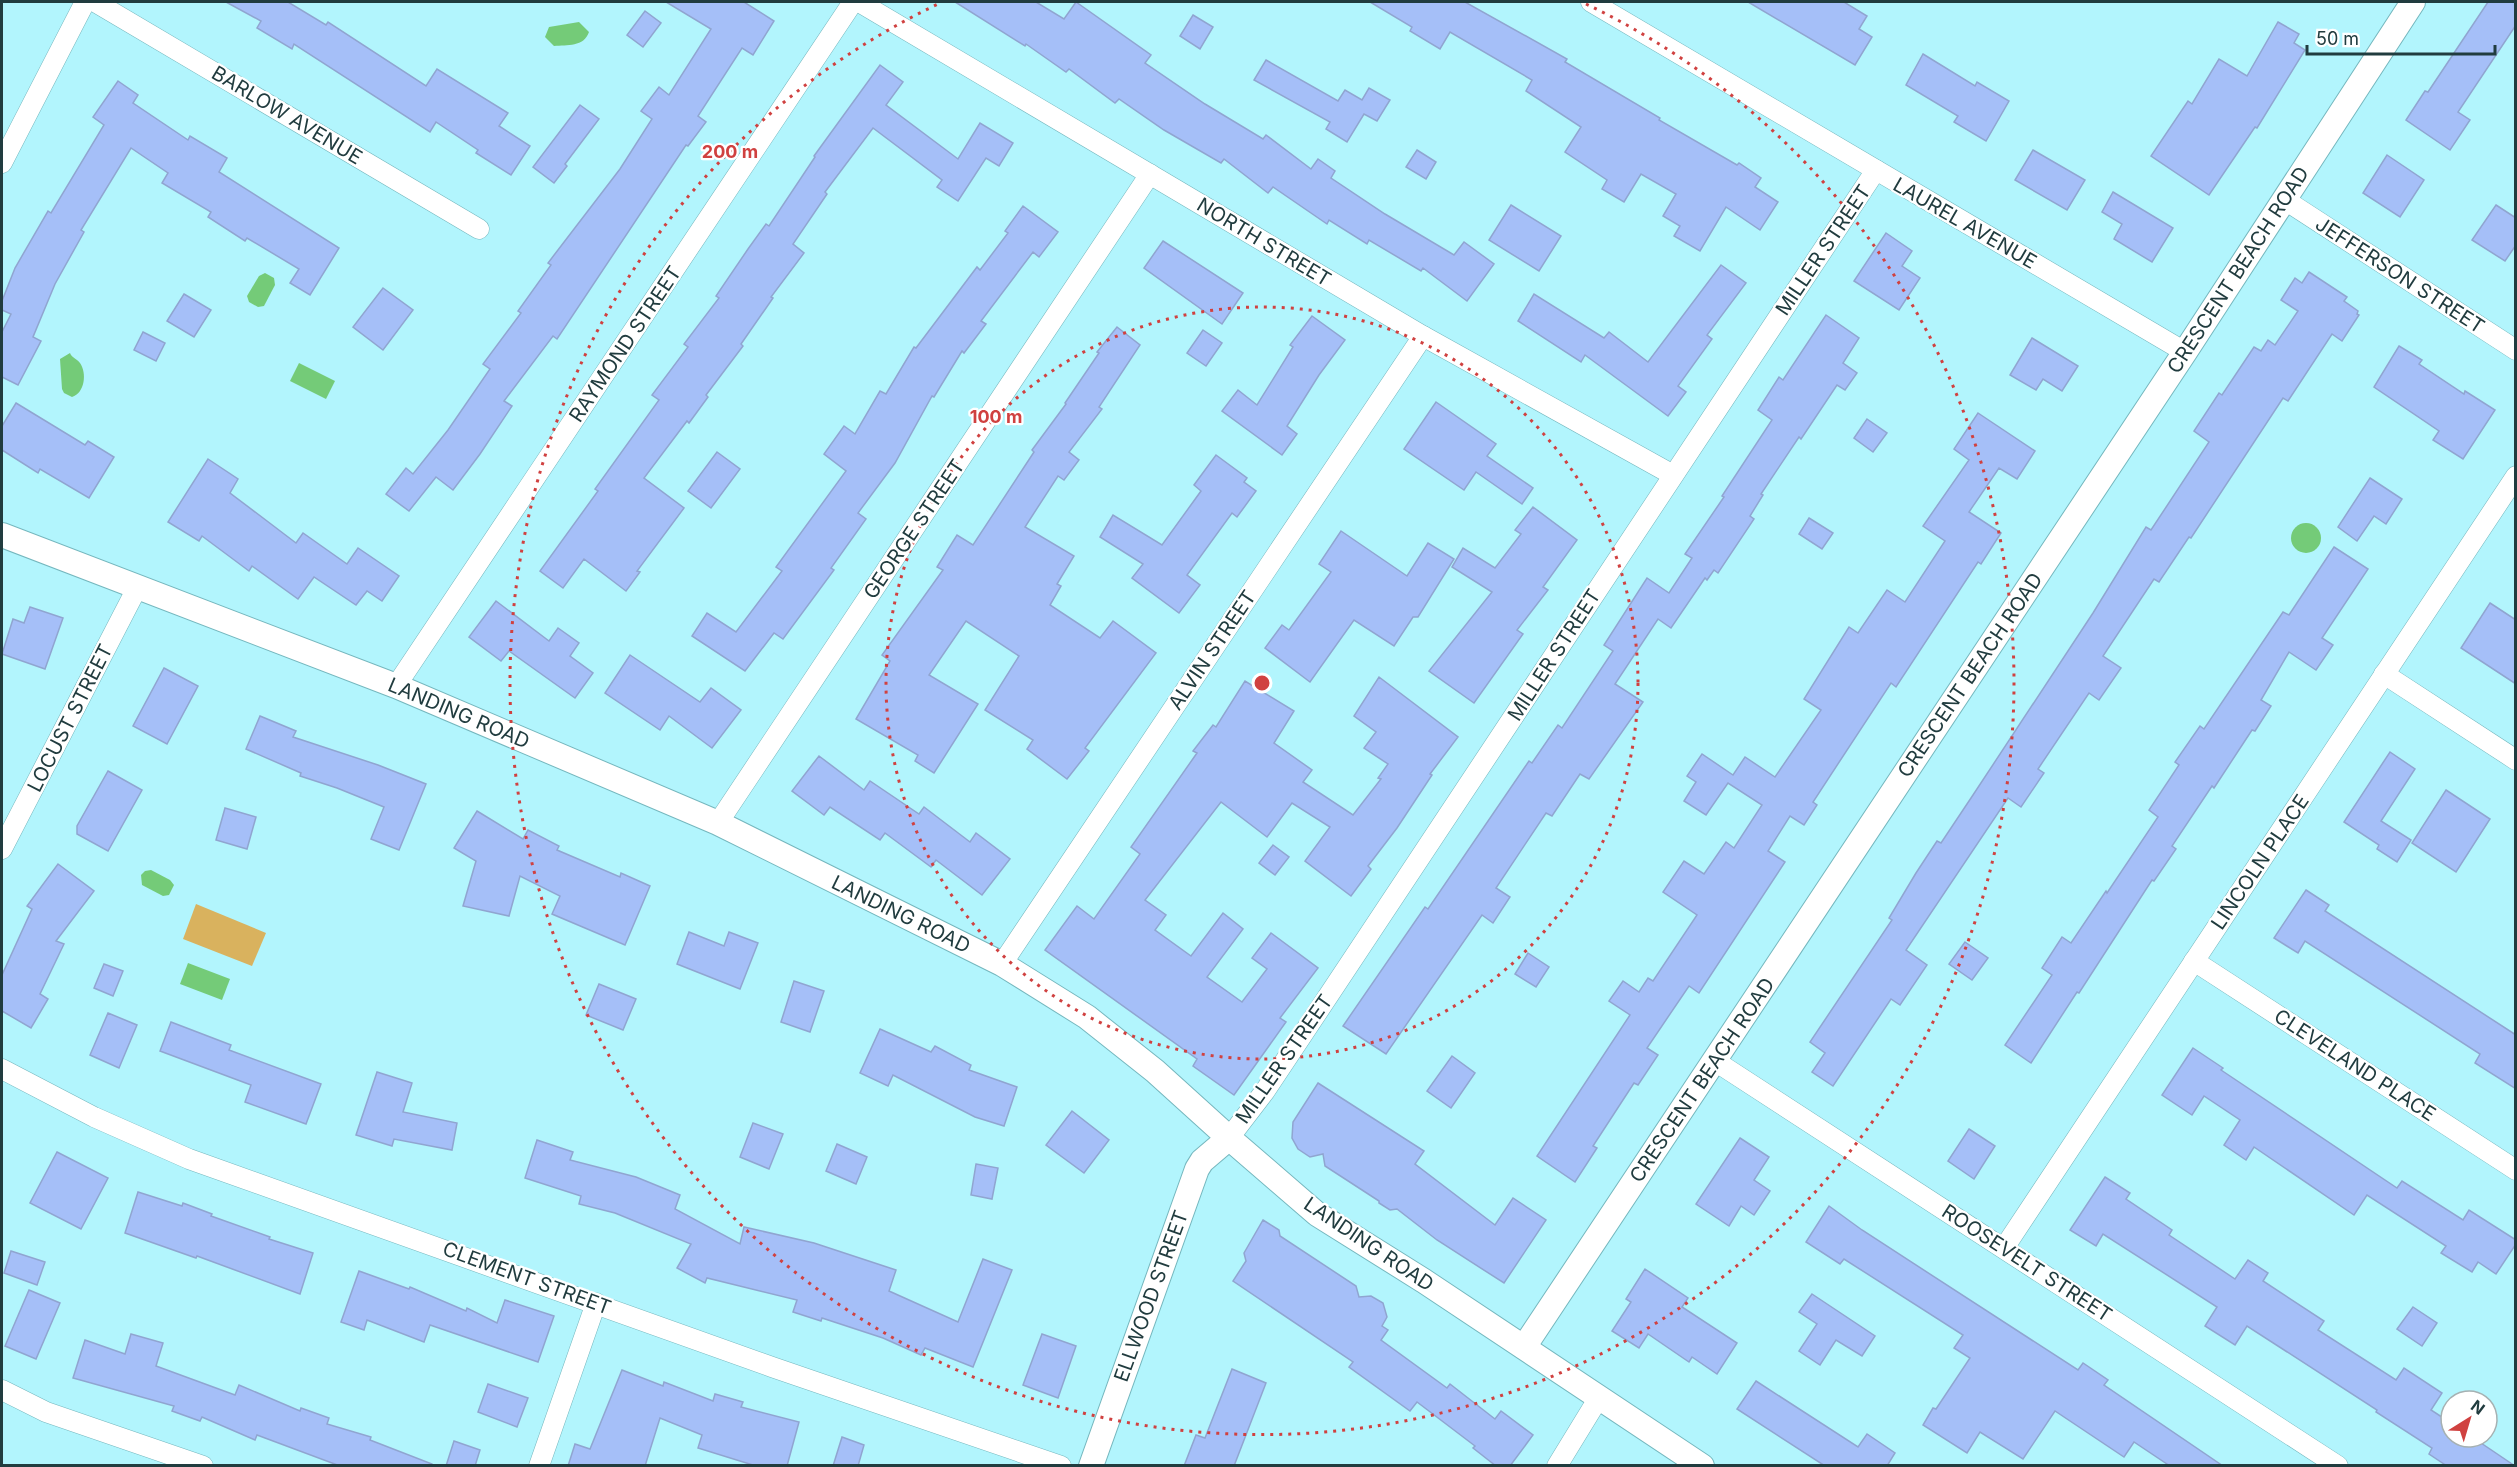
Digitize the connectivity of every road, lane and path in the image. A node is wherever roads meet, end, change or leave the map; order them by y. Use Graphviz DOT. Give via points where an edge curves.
graph roads {
  1 [pos="85,2"];
  2 [pos="94,2"];
  3 [pos="853,2"];
  4 [pos="859,2"];
  5 [pos="1591,2"];
  6 [pos="2413,2"];
  7 [pos="2,163"];
  8 [pos="1876,170"];
  9 [pos="1150,174"];
  10 [pos="2285,200"];
  11 [pos="479,228"];
  12 [pos="1423,336"];
  13 [pos="2516,350"];
  14 [pos="2185,352"];
  15 [pos="1673,475"];
  16 [pos="2516,476"];
  17 [pos="2,535"];
  18 [pos="138,586"];
  19 [pos="2384,674"];
  20 [pos="396,686"];
  21 [pos="2516,760"];
  22 [pos="718,823"];
  23 [pos="2,849"];
  24 [pos="2194,961"];
  25 [pos="1002,964"];
  26 [pos="1715,1061"];
  27 [pos="2,1069"];
  28 [pos="1229,1138"];
  29 [pos="2516,1170"];
  30 [pos="2004,1248"];
  31 [pos="596,1303"];
  32 [pos="1524,1347"];
  33 [pos="2,1390"];
  34 [pos="1598,1399"];
  35 [pos="203,1466"];
  36 [pos="538,1466"];
  37 [pos="1061,1466"];
  38 [pos="1091,1466"];
  39 [pos="1557,1466"];
  40 [pos="1702,1466"];
  41 [pos="2338,1466"];
  1 -- 7 [label="street"];
  2 -- 11 [label="street, BARLOW AVENUE"];
  3 -- 20 [label="street, RAYMOND STREET"];
  4 -- 9 [label="street, NORTH STREET"];
  5 -- 8 [label="street, LAUREL AVENUE"];
  6 -- 10 [label="street, CRESCENT BEACH ROAD"];
  8 -- 14 [label="street, LAUREL AVENUE"];
  8 -- 15 [label="street, MILLER STREET"];
  9 -- 12 [label="street, NORTH STREET"];
  9 -- 22 [label="street, GEORGE STREET"];
  10 -- 13 [label="street, JEFFERSON STREET"];
  10 -- 14 [label="street, CRESCENT BEACH ROAD"];
  12 -- 15 [label="street, NORTH STREET"];
  12 -- 25 [label="street, ALVIN STREET"];
  14 -- 26 [label="street, CRESCENT BEACH ROAD"];
  15 -- 28 [label="street, MILLER STREET" via="1265,1091"];
  16 -- 19 [label="street, LINCOLN PLACE"];
  17 -- 18 [label="street, LANDING ROAD"];
  18 -- 20 [label="street, LANDING ROAD"];
  18 -- 23 [label="street, LOCUST STREET"];
  19 -- 21 [label="street"];
  19 -- 24 [label="street, LINCOLN PLACE"];
  20 -- 22 [label="street, LANDING ROAD"];
  22 -- 25 [label="street, LANDING ROAD"];
  24 -- 29 [label="street, CLEVELAND PLACE"];
  24 -- 30 [label="street, LINCOLN PLACE"];
  25 -- 28 [label="street, LANDING ROAD" via="1086,1017 1155,1071"];
  26 -- 30 [label="street, ROOSEVELT STREET"];
  26 -- 32 [label="street, CRESCENT BEACH ROAD"];
  27 -- 31 [label="street, CLEMENT STREET" via="94,1117 189,1159"];
  28 -- 32 [label="street, LANDING ROAD" via="1317,1214"];
  28 -- 38 [label="street, ELLWOOD STREET" via="1197,1169"];
  30 -- 41 [label="street, ROOSEVELT STREET"];
  31 -- 36 [label="street"];
  31 -- 37 [label="street, CLEMENT STREET"];
  32 -- 34 [label="street, LANDING ROAD"];
  33 -- 35 [label="street" via="46,1412"];
  34 -- 39 [label="street"];
  34 -- 40 [label="street, LANDING ROAD"];
}
